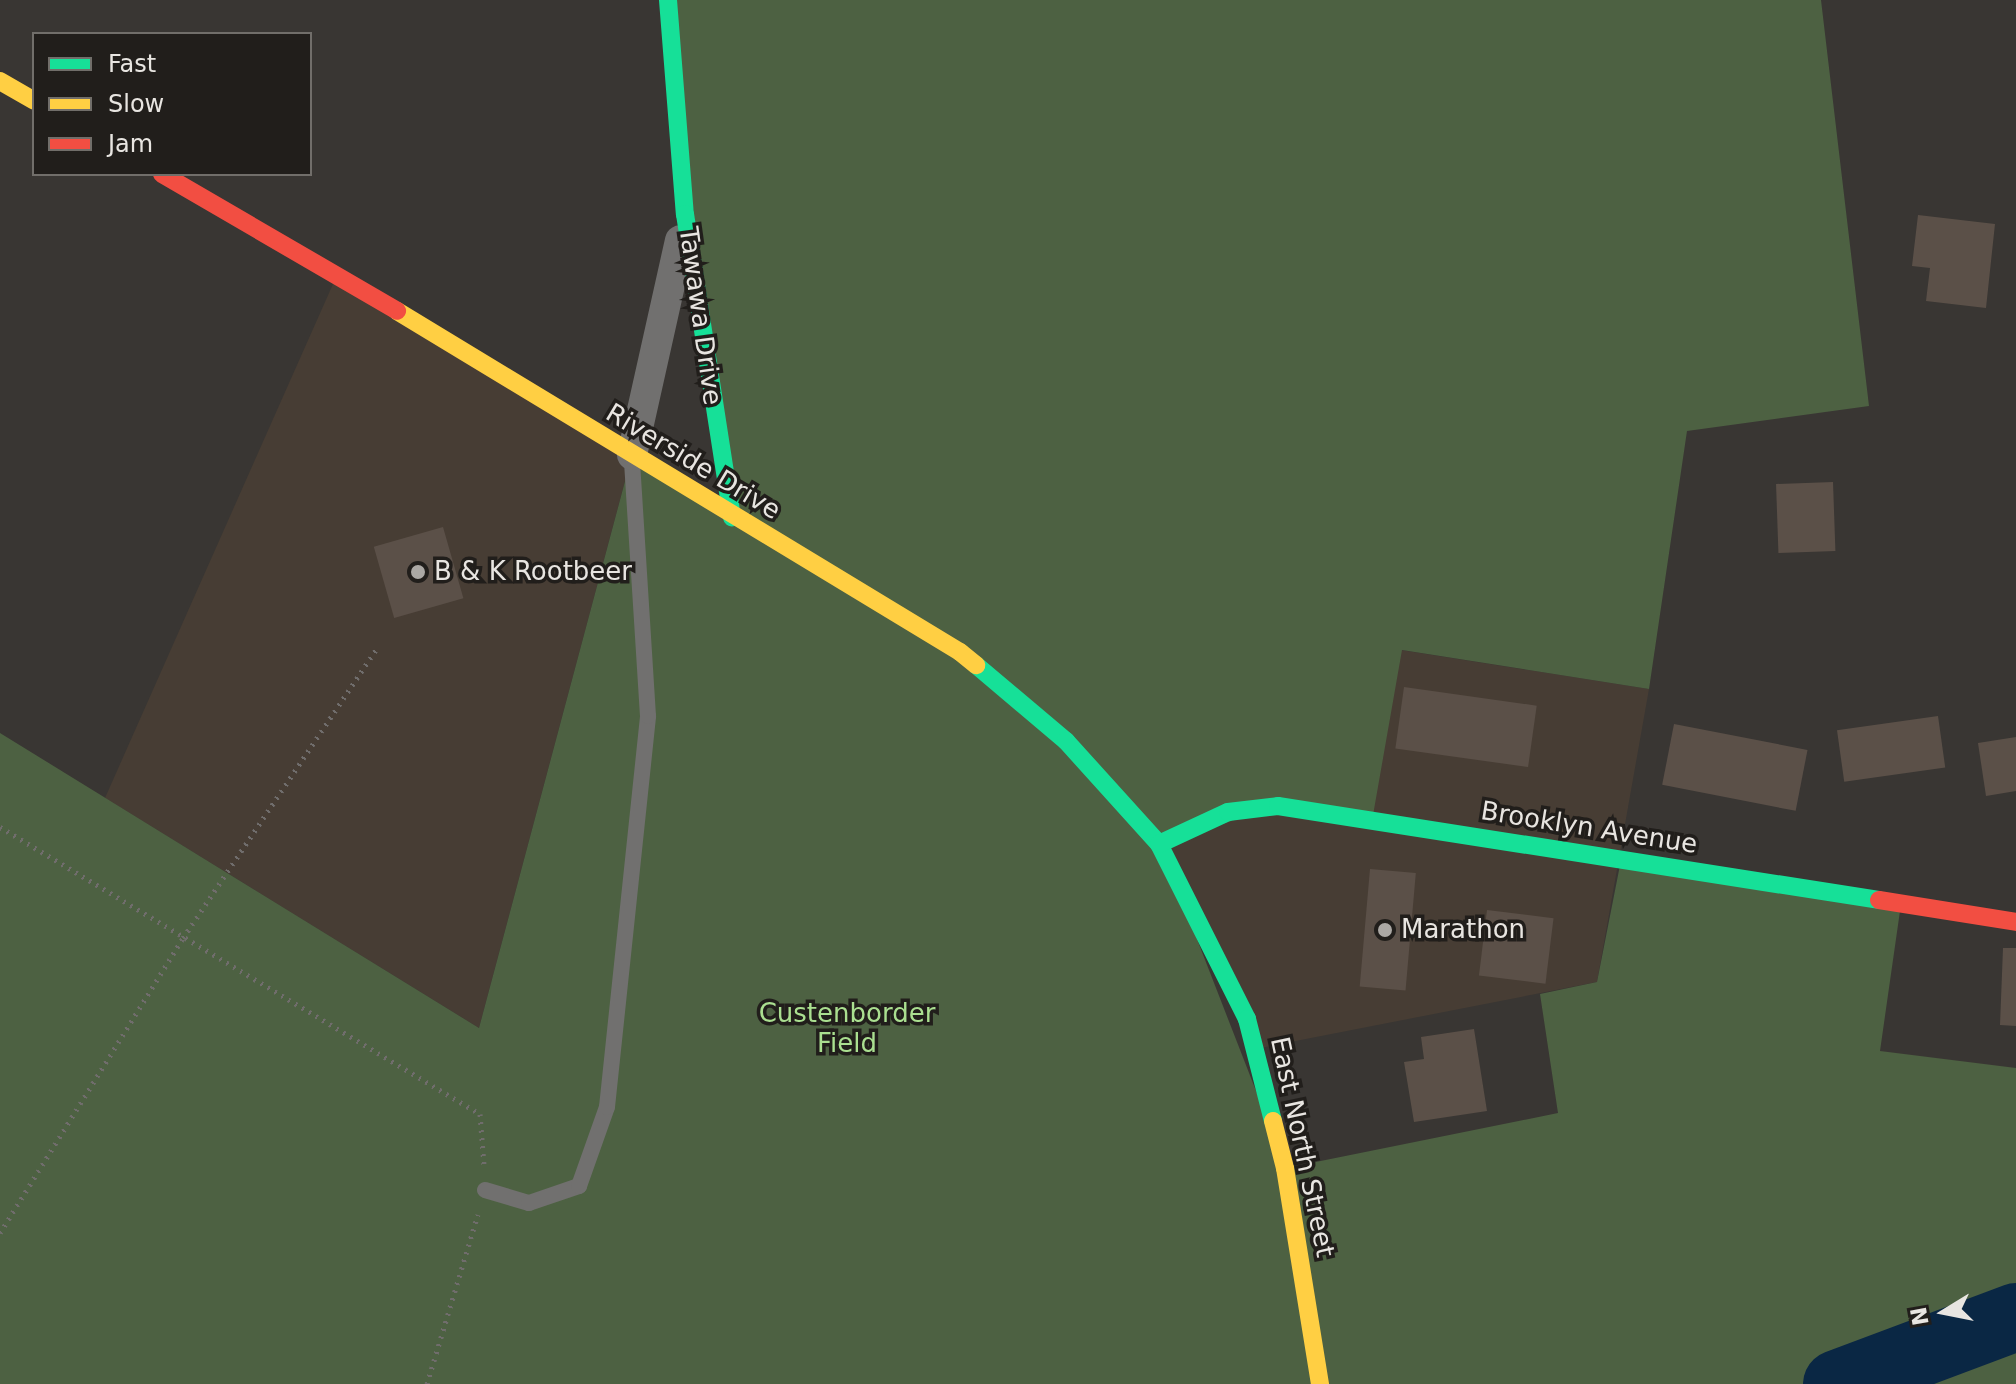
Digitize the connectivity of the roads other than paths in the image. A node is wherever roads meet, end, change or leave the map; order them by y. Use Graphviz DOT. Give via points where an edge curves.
graph roads {
  1 [pos="668,0"];
  2 [pos="0,81"];
  3 [pos="32,100"];
  4 [pos="165,176"];
  5 [pos="685,214"];
  6 [pos="632,455"];
  7 [pos="732,517"];
  8 [pos="1159,844"];
  9 [pos="2016,922"];
  10 [pos="485,1190"];
  11 [pos="1320,1384"];
  1 -- 5 [label="main road"];
  2 -- 3 [label="main road"];
  4 -- 6 [label="main road, Riverside Drive"];
  5 -- 6 [label="street, Tawawa Drive"];
  5 -- 7 [label="main road, Tawawa Drive"];
  6 -- 7 [label="main road, Riverside Drive"];
  6 -- 10 [label="lane" via="648,716 607,1107 579,1186 529,1203"];
  7 -- 8 [label="main road, Riverside Drive" via="960,652 1066,741"];
  8 -- 9 [label="main road, Brooklyn Avenue" via="1228,812 1278,806"];
  8 -- 11 [label="main road, East North Street" via="1247,1019 1285,1168"];
}
